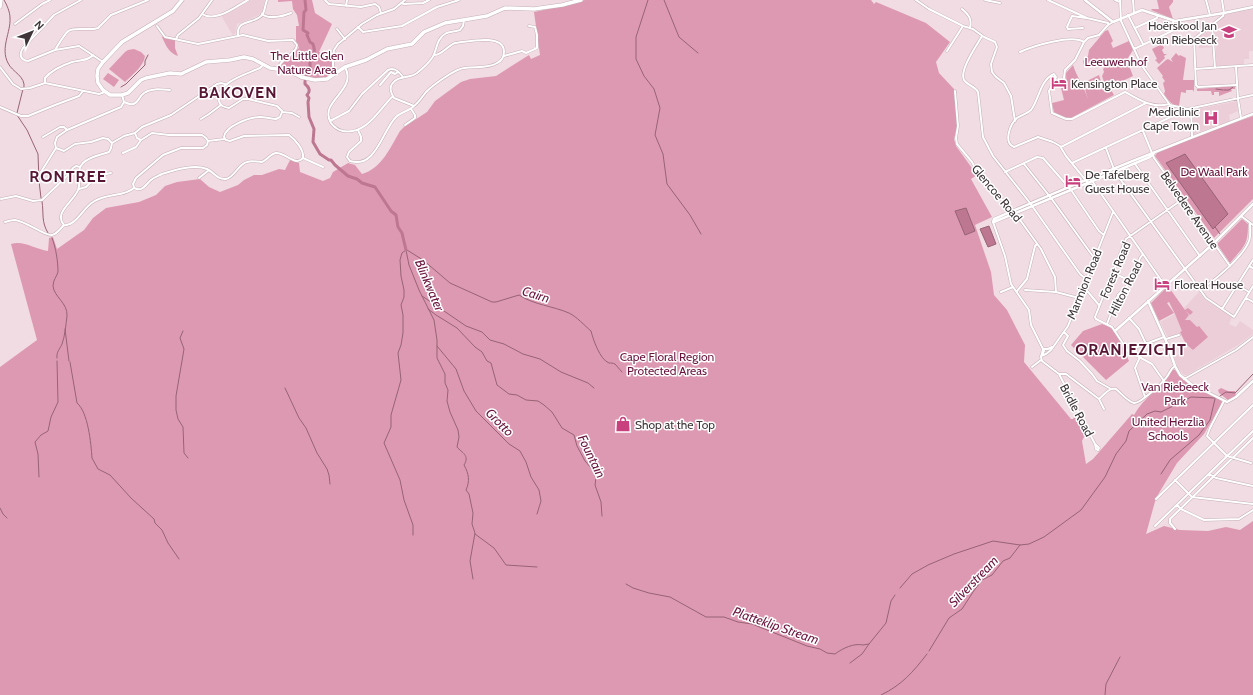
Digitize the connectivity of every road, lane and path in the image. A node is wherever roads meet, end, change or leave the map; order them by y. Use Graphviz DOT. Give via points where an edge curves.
graph roads {
  1 [pos="1,0"];
  2 [pos="50,0"];
  3 [pos="79,0"];
  4 [pos="148,0"];
  5 [pos="182,0"];
  6 [pos="212,0"];
  7 [pos="248,0"];
  8 [pos="267,0"];
  9 [pos="325,0"];
  10 [pos="348,0"];
  11 [pos="405,0"];
  12 [pos="429,0"];
  13 [pos="459,0"];
  14 [pos="916,0"];
  15 [pos="986,0"];
  16 [pos="1048,0"];
  17 [pos="1085,0"];
  18 [pos="1115,0"];
  19 [pos="1133,0"];
  20 [pos="1206,0"];
  21 [pos="1222,0"];
  22 [pos="573,1"];
  23 [pos="1120,1"];
  24 [pos="401,3"];
  25 [pos="1000,3"];
  26 [pos="346,6"];
  27 [pos="0,7"];
  28 [pos="1253,7"];
  29 [pos="962,9"];
  30 [pos="292,13"];
  31 [pos="381,13"];
  32 [pos="1134,13"];
  33 [pos="1224,13"];
  34 [pos="202,14"];
  35 [pos="262,14"];
  36 [pos="1128,15"];
  37 [pos="1158,15"];
  38 [pos="1210,15"];
  39 [pos="1087,18"];
  40 [pos="1120,19"];
  41 [pos="464,20"];
  42 [pos="1173,21"];
  43 [pos="1113,22"];
  44 [pos="16,24"];
  45 [pos="1109,24"];
  46 [pos="1212,25"];
  47 [pos="157,26"];
  48 [pos="529,26"];
  49 [pos="964,26"];
  50 [pos="358,27"];
  51 [pos="970,28"];
  52 [pos="1084,28"];
  53 [pos="1135,28"];
  54 [pos="337,30"];
  55 [pos="238,36"];
  56 [pos="982,36"];
  57 [pos="176,39"];
  58 [pos="345,39"];
  59 [pos="537,40"];
  60 [pos="533,42"];
  61 [pos="1084,42"];
  62 [pos="1143,44"];
  63 [pos="1134,49"];
  64 [pos="54,50"];
  65 [pos="947,51"];
  66 [pos="1020,52"];
  67 [pos="94,55"];
  68 [pos="434,55"];
  69 [pos="504,56"];
  70 [pos="103,62"];
  71 [pos="263,65"];
  72 [pos="1253,65"];
  73 [pos="1236,66"];
  74 [pos="0,67"];
  75 [pos="345,67"];
  76 [pos="1215,68"];
  77 [pos="278,69"];
  78 [pos="1195,69"];
  79 [pos="398,72"];
  80 [pos="336,74"];
  81 [pos="403,77"];
  82 [pos="45,83"];
  83 [pos="225,84"];
  84 [pos="1052,84"];
  85 [pos="380,85"];
  86 [pos="1236,85"];
  87 [pos="170,90"];
  88 [pos="83,91"];
  89 [pos="955,91"];
  90 [pos="105,92"];
  91 [pos="1253,95"];
  92 [pos="122,96"];
  93 [pos="392,97"];
  94 [pos="1238,99"];
  95 [pos="124,102"];
  96 [pos="1146,103"];
  97 [pos="1169,104"];
  98 [pos="222,105"];
  99 [pos="414,106"];
  100 [pos="0,107"];
  101 [pos="1182,108"];
  102 [pos="1190,108"];
  103 [pos="411,109"];
  104 [pos="282,112"];
  105 [pos="1183,112"];
  106 [pos="1253,114"];
  107 [pos="299,117"];
  108 [pos="201,118"];
  109 [pos="1241,118"];
  110 [pos="330,121"];
  111 [pos="1015,121"];
  112 [pos="405,125"];
  113 [pos="67,130"];
  114 [pos="358,130"];
  115 [pos="1143,131"];
  116 [pos="135,133"];
  117 [pos="1192,136"];
  118 [pos="43,137"];
  119 [pos="225,139"];
  120 [pos="141,140"];
  121 [pos="208,141"];
  122 [pos="112,144"];
  123 [pos="1061,147"];
  124 [pos="56,148"];
  125 [pos="1106,148"];
  126 [pos="124,153"];
  127 [pos="1153,154"];
  128 [pos="303,158"];
  129 [pos="1134,162"];
  130 [pos="1072,163"];
  131 [pos="1024,164"];
  132 [pos="80,167"];
  133 [pos="323,167"];
  134 [pos="209,170"];
  135 [pos="1115,170"];
  136 [pos="41,172"];
  137 [pos="1005,172"];
  138 [pos="111,173"];
  139 [pos="199,178"];
  140 [pos="1091,180"];
  141 [pos="1087,181"];
  142 [pos="1068,187"];
  143 [pos="134,188"];
  144 [pos="79,189"];
  145 [pos="1071,190"];
  146 [pos="1062,192"];
  147 [pos="1050,196"];
  148 [pos="1,199"];
  149 [pos="1183,199"];
  150 [pos="1031,204"];
  151 [pos="1253,204"];
  152 [pos="1167,210"];
  153 [pos="1016,211"];
  154 [pos="1114,213"];
  155 [pos="1241,216"];
  156 [pos="1151,221"];
  157 [pos="5,222"];
  158 [pos="993,222"];
  159 [pos="1250,223"];
  160 [pos="64,224"];
  161 [pos="1253,225"];
  162 [pos="1104,235"];
  163 [pos="1130,236"];
  164 [pos="1214,243"];
  165 [pos="1037,244"];
  166 [pos="1143,254"];
  167 [pos="1200,256"];
  168 [pos="1095,257"];
  169 [pos="1253,260"];
  170 [pos="1230,266"];
  171 [pos="1249,266"];
  172 [pos="1253,268"];
  173 [pos="1184,269"];
  174 [pos="1113,273"];
  175 [pos="1086,279"];
  176 [pos="1131,281"];
  177 [pos="1166,285"];
  178 [pos="1237,285"];
  179 [pos="1023,286"];
  180 [pos="1083,286"];
  181 [pos="1253,286"];
  182 [pos="1013,287"];
  183 [pos="1026,290"];
  184 [pos="1200,290"];
  185 [pos="1017,291"];
  186 [pos="1001,292"];
  187 [pos="1056,292"];
  188 [pos="1249,292"];
  189 [pos="1020,294"];
  190 [pos="1079,298"];
  191 [pos="1246,298"];
  192 [pos="1148,302"];
  193 [pos="1253,302"];
  194 [pos="1100,305"];
  195 [pos="1222,309"];
  196 [pos="1129,318"];
  197 [pos="1107,324"];
  198 [pos="1115,331"];
  199 [pos="1064,332"];
  200 [pos="1179,335"];
  201 [pos="1253,337"];
  202 [pos="1165,338"];
  203 [pos="1146,344"];
  204 [pos="1053,346"];
  205 [pos="1043,349"];
  206 [pos="1129,352"];
  207 [pos="1041,356"];
  208 [pos="1140,358"];
  209 [pos="1041,360"];
  210 [pos="1175,366"];
  211 [pos="1032,368"];
  212 [pos="1059,374"];
  213 [pos="1184,379"];
  214 [pos="1164,381"];
  215 [pos="1253,381"];
  216 [pos="1111,389"];
  217 [pos="1145,396"];
  218 [pos="1099,399"];
  219 [pos="1224,401"];
  220 [pos="1253,405"];
  221 [pos="1104,409"];
  222 [pos="1253,431"];
  223 [pos="1253,438"];
  224 [pos="1213,443"];
  225 [pos="1095,444"];
  226 [pos="1227,456"];
  227 [pos="1232,458"];
  228 [pos="1251,463"];
  229 [pos="1209,474"];
  230 [pos="1213,477"];
  231 [pos="1175,480"];
  232 [pos="1253,486"];
  233 [pos="1189,494"];
  234 [pos="1192,497"];
  235 [pos="1156,499"];
  236 [pos="1253,504"];
  237 [pos="1177,505"];
  238 [pos="1181,509"];
  239 [pos="1253,510"];
  240 [pos="1155,526"];
  241 [pos="1175,529"];
  1 -- 27 [label="main road"];
  2 -- 44 [label="street"];
  3 -- 64 [label="street" via="54,15 24,48 21,55 28,61"];
  4 -- 64 [label="street" via="111,15 98,28 68,30"];
  5 -- 70 [label="main road" via="173,10 122,42"];
  6 -- 34 [label="street"];
  7 -- 34 [label="street" via="218,15"];
  8 -- 35 [label="street"];
  9 -- 26 [label="street" via="329,4"];
  10 -- 26 [label="street"];
  11 -- 24 [label="street"];
  12 -- 24 [label="street" via="423,3"];
  13 -- 50 [label="street" via="437,7 402,26 363,32"];
  14 -- 49 [label="street"];
  15 -- 25 [label="street"];
  16 -- 39 [label="street"];
  17 -- 43 [label="street"];
  18 -- 23 [label="street"];
  19 -- 32 [label="street"];
  20 -- 38 [label="street"];
  21 -- 33 [label="street"];
  22 -- 41 [label="main road" via="529,10 505,8 487,16"];
  23 -- 40 [label="street"];
  24 -- 31 [label="street" via="394,9"];
  26 -- 31 [label="street" via="361,7 375,4"];
  28 -- 33 [label="street"];
  29 -- 51 [label="street" via="970,18"];
  30 -- 35 [label="street" via="267,17"];
  31 -- 50 [label="street"];
  32 -- 36 [label="street"];
  32 -- 37 [label="street" via="1143,10"];
  33 -- 38 [label="street"];
  33 -- 46 [label="street" via="1222,18"];
  34 -- 57 [label="street"];
  35 -- 55 [label="street" via="240,25"];
  36 -- 40 [label="street"];
  36 -- 53 [label="street"];
  37 -- 42 [label="street"];
  37 -- 53 [label="street"];
  38 -- 42 [label="street"];
  39 -- 45 [label="street"];
  39 -- 52 [label="street" via="1072,16 1067,27"];
  40 -- 43 [label="street"];
  40 -- 63 [label="street"];
  41 -- 68 [label="street" via="464,26 460,30 441,36"];
  41 -- 75 [label="main road" via="439,25 424,32 412,44 387,49"];
  42 -- 62 [label="street" via="1174,30"];
  43 -- 45 [label="street"];
  45 -- 61 [label="street" via="1099,35"];
  46 -- 76 [label="street"];
  46 -- 78 [label="street" via="1194,40"];
  47 -- 57 [label="street" via="164,36"];
  48 -- 59 [label="street" via="535,27"];
  49 -- 51 [label="street"];
  49 -- 65 [label="street"];
  50 -- 58 [label="street"];
  51 -- 56 [label="street"];
  53 -- 62 [label="street"];
  54 -- 58 [label="street"];
  55 -- 57 [label="street" via="198,44"];
  55 -- 77 [label="street" via="268,41 294,41 296,49"];
  56 -- 111 [label="street" via="996,44 991,69 994,76 1004,83 1011,96"];
  56 -- 137 [label="street" via="967,63 964,78 978,91 983,137 994,159"];
  58 -- 80 [label="street" via="333,54 333,70"];
  59 -- 60 [label="street"];
  59 -- 69 [label="street" via="537,49"];
  61 -- 66 [label="street" via="1078,39 1051,42"];
  61 -- 84 [label="street" via="1076,60 1065,70 1063,85"];
  62 -- 63 [label="street"];
  63 -- 97 [label="street" via="1142,66"];
  64 -- 67 [label="street" via="79,46"];
  67 -- 70 [label="street"];
  67 -- 82 [label="street" via="67,64 51,73 45,78"];
  68 -- 69 [label="street" via="440,54 455,43 492,40 503,46"];
  68 -- 81 [label="street" via="415,74"];
  69 -- 99 [label="street" via="495,65 458,70 429,90"];
  70 -- 90 [label="main road" via="97,76 99,86"];
  71 -- 77 [label="main road"];
  71 -- 83 [label="street"];
  71 -- 92 [label="main road" via="254,59 244,57 209,61 183,74 170,72 143,78"];
  72 -- 73 [label="street"];
  73 -- 76 [label="street"];
  73 -- 86 [label="street"];
  74 -- 82 [label="street" via="19,88"];
  75 -- 80 [label="main road"];
  75 -- 110 [label="street" via="348,74 346,83 330,107"];
  76 -- 78 [label="street"];
  77 -- 80 [label="main road" via="315,80 328,79"];
  78 -- 86 [label="street" via="1197,87"];
  79 -- 81 [label="street"];
  79 -- 85 [label="street" via="391,72"];
  79 -- 110 [label="street" via="394,69 388,70 364,92 349,111"];
  81 -- 93 [label="street" via="392,84"];
  82 -- 88 [label="street"];
  83 -- 98 [label="street" via="219,100"];
  83 -- 116 [label="street" via="217,84 171,115 142,127"];
  84 -- 96 [label="street" via="1049,93 1052,113 1066,119 1125,92"];
  84 -- 111 [label="street" via="1056,77 1053,74 1041,89 1030,111"];
  86 -- 94 [label="street"];
  87 -- 95 [label="street" via="150,90 135,103"];
  88 -- 90 [label="street" via="99,94"];
  88 -- 100 [label="street" via="79,96 28,116 21,116"];
  89 -- 153 [label="street, Glencoe Road" via="957,144 972,162 980,177"];
  90 -- 92 [label="main road"];
  91 -- 94 [label="street"];
  92 -- 95 [label="street"];
  93 -- 99 [label="street"];
  93 -- 114 [label="street" via="369,123"];
  94 -- 102 [label="street"];
  94 -- 109 [label="street"];
  95 -- 113 [label="street" via="121,107"];
  96 -- 97 [label="street"];
  96 -- 123 [label="street"];
  97 -- 101 [label="street"];
  98 -- 104 [label="street" via="229,108 243,99 248,99 277,106"];
  98 -- 108 [label="street"];
  99 -- 103 [label="street"];
  101 -- 102 [label="street"];
  101 -- 105 [label="street"];
  102 -- 105 [label="street"];
  102 -- 117 [label="street"];
  103 -- 112 [label="street" via="415,118"];
  103 -- 114 [label="street" via="395,119 369,158 356,163 349,161 347,157 361,141"];
  104 -- 107 [label="street"];
  104 -- 119 [label="street" via="280,118 276,119 251,117 226,131"];
  105 -- 115 [label="street"];
  106 -- 109 [label="street"];
  109 -- 117 [label="street"];
  110 -- 114 [label="street" via="340,131"];
  111 -- 123 [label="street" via="1008,138 1012,147 1038,137"];
  113 -- 118 [label="street" via="60,127"];
  113 -- 124 [label="street" via="56,139"];
  115 -- 125 [label="street"];
  115 -- 127 [label="street, Belvedere Avenue"];
  116 -- 120 [label="street" via="136,138"];
  116 -- 122 [label="street" via="124,136"];
  117 -- 127 [label="street"];
  119 -- 121 [label="street"];
  119 -- 128 [label="street" via="232,141 244,136 289,135 302,151"];
  120 -- 121 [label="street" via="150,133 155,133 202,135"];
  120 -- 126 [label="street" via="136,147"];
  121 -- 143 [label="street" via="204,148 181,148 164,155 136,178"];
  122 -- 124 [label="street" via="103,138 75,144 64,151"];
  122 -- 132 [label="street" via="109,152 88,159"];
  123 -- 130 [label="street"];
  124 -- 136 [label="street"];
  125 -- 130 [label="street"];
  125 -- 135 [label="street"];
  127 -- 129 [label="street"];
  127 -- 149 [label="street, Belvedere Avenue"];
  128 -- 133 [label="street"];
  128 -- 134 [label="street" via="298,161 274,154 262,162 244,163 225,179 218,178"];
  129 -- 135 [label="street"];
  129 -- 152 [label="street"];
  130 -- 141 [label="street"];
  131 -- 137 [label="street"];
  131 -- 142 [label="street" via="1039,157 1043,158"];
  131 -- 147 [label="street"];
  132 -- 144 [label="street"];
  132 -- 148 [label="street" via="74,167 42,200 33,201 16,196"];
  134 -- 139 [label="street"];
  134 -- 143 [label="street" via="175,170 154,178 142,189"];
  135 -- 140 [label="street"];
  135 -- 156 [label="street"];
  137 -- 150 [label="street"];
  138 -- 144 [label="street" via="97,176 86,187"];
  140 -- 141 [label="street"];
  140 -- 154 [label="street"];
  141 -- 142 [label="street"];
  141 -- 145 [label="street"];
  142 -- 145 [label="street"];
  142 -- 146 [label="street"];
  143 -- 160 [label="street" via="126,193 99,199 86,207 73,223"];
  144 -- 160 [label="street" via="61,214"];
  145 -- 146 [label="street"];
  145 -- 162 [label="street"];
  146 -- 147 [label="street"];
  147 -- 150 [label="street"];
  147 -- 168 [label="street"];
  149 -- 152 [label="street, Forest Road"];
  149 -- 164 [label="street, Belvedere Avenue"];
  150 -- 153 [label="street"];
  150 -- 175 [label="street" via="1082,277"];
  151 -- 155 [label="street"];
  152 -- 156 [label="street, Forest Road"];
  152 -- 167 [label="street"];
  153 -- 158 [label="street" via="994,219"];
  153 -- 165 [label="street, Glencoe Road"];
  154 -- 162 [label="street, Marmion Road"];
  154 -- 163 [label="street"];
  155 -- 159 [label="street"];
  155 -- 164 [label="street"];
  156 -- 163 [label="street, Forest Road"];
  156 -- 173 [label="street"];
  157 -- 160 [label="street" via="21,221 50,236 56,234"];
  158 -- 182 [label="street"];
  159 -- 161 [label="street"];
  159 -- 170 [label="street" via="1246,246"];
  162 -- 168 [label="street, Marmion Road"];
  163 -- 166 [label="street"];
  163 -- 174 [label="street, Forest Road"];
  164 -- 167 [label="street"];
  164 -- 170 [label="street, Belvedere Avenue"];
  165 -- 179 [label="street"];
  165 -- 187 [label="street, Glencoe Road" via="1055,277"];
  166 -- 176 [label="street, Hilton Road"];
  166 -- 177 [label="street"];
  167 -- 173 [label="street"];
  168 -- 175 [label="street, Marmion Road"];
  169 -- 171 [label="street"];
  170 -- 184 [label="street"];
  171 -- 172 [label="street"];
  171 -- 178 [label="street"];
  173 -- 177 [label="street"];
  173 -- 184 [label="street"];
  174 -- 176 [label="street"];
  174 -- 194 [label="street, Forest Road"];
  175 -- 180 [label="street, Marmion Road"];
  176 -- 197 [label="street, Hilton Road" via="1118,295"];
  177 -- 192 [label="street"];
  178 -- 188 [label="street"];
  178 -- 195 [label="street"];
  179 -- 185 [label="street"];
  179 -- 189 [label="street"];
  180 -- 190 [label="street, Marmion Road"];
  180 -- 194 [label="street"];
  181 -- 188 [label="street"];
  182 -- 185 [label="street"];
  182 -- 186 [label="street"];
  183 -- 187 [label="street"];
  184 -- 195 [label="street" via="1206,299"];
  185 -- 189 [label="street"];
  187 -- 190 [label="street"];
  188 -- 191 [label="street"];
  189 -- 205 [label="street" via="1029,310 1030,325"];
  190 -- 199 [label="street, Marmion Road"];
  191 -- 193 [label="street"];
  191 -- 195 [label="street" via="1234,317"];
  192 -- 196 [label="street"];
  192 -- 202 [label="street"];
  194 -- 197 [label="street, Forest Road" via="1095,319"];
  196 -- 198 [label="street"];
  196 -- 203 [label="street" via="1139,329"];
  197 -- 198 [label="street"];
  198 -- 206 [label="street"];
  199 -- 204 [label="street, Marmion Road"];
  199 -- 216 [label="street" via="1068,336 1064,344 1066,349 1081,362 1097,382"];
  200 -- 202 [label="street"];
  201 -- 213 [label="street" via="1236,350"];
  202 -- 203 [label="street"];
  202 -- 210 [label="street"];
  203 -- 206 [label="street"];
  204 -- 205 [label="street"];
  204 -- 207 [label="street, Marmion Road" via="1048,353"];
  205 -- 207 [label="street" via="1044,353"];
  206 -- 208 [label="street"];
  207 -- 209 [label="street"];
  208 -- 214 [label="street" via="1152,364"];
  208 -- 217 [label="street" via="1135,368"];
  209 -- 211 [label="street"];
  209 -- 212 [label="street, Bridle Road"];
  210 -- 213 [label="street"];
  210 -- 214 [label="street" via="1170,369"];
  212 -- 218 [label="street" via="1066,374"];
  212 -- 225 [label="street, Bridle Road"];
  213 -- 219 [label="street"];
  214 -- 217 [label="street"];
  215 -- 219 [label="street" via="1236,397 1228,402"];
  216 -- 217 [label="street" via="1116,389 1133,403"];
  216 -- 218 [label="street"];
  218 -- 221 [label="street"];
  219 -- 224 [label="street" via="1207,436"];
  220 -- 224 [label="street"];
  222 -- 226 [label="street"];
  223 -- 227 [label="street"];
  224 -- 226 [label="street"];
  224 -- 231 [label="street"];
  226 -- 227 [label="street"];
  226 -- 229 [label="street"];
  227 -- 228 [label="street"];
  227 -- 230 [label="street"];
  229 -- 230 [label="street"];
  229 -- 233 [label="street"];
  230 -- 232 [label="street"];
  230 -- 234 [label="street"];
  231 -- 233 [label="street"];
  231 -- 235 [label="street"];
  233 -- 234 [label="street"];
  233 -- 237 [label="street"];
  234 -- 236 [label="street"];
  234 -- 238 [label="street"];
  237 -- 238 [label="street"];
  237 -- 240 [label="street"];
  238 -- 239 [label="street" via="1208,520 1239,519"];
  238 -- 241 [label="street" via="1170,520"];
}
